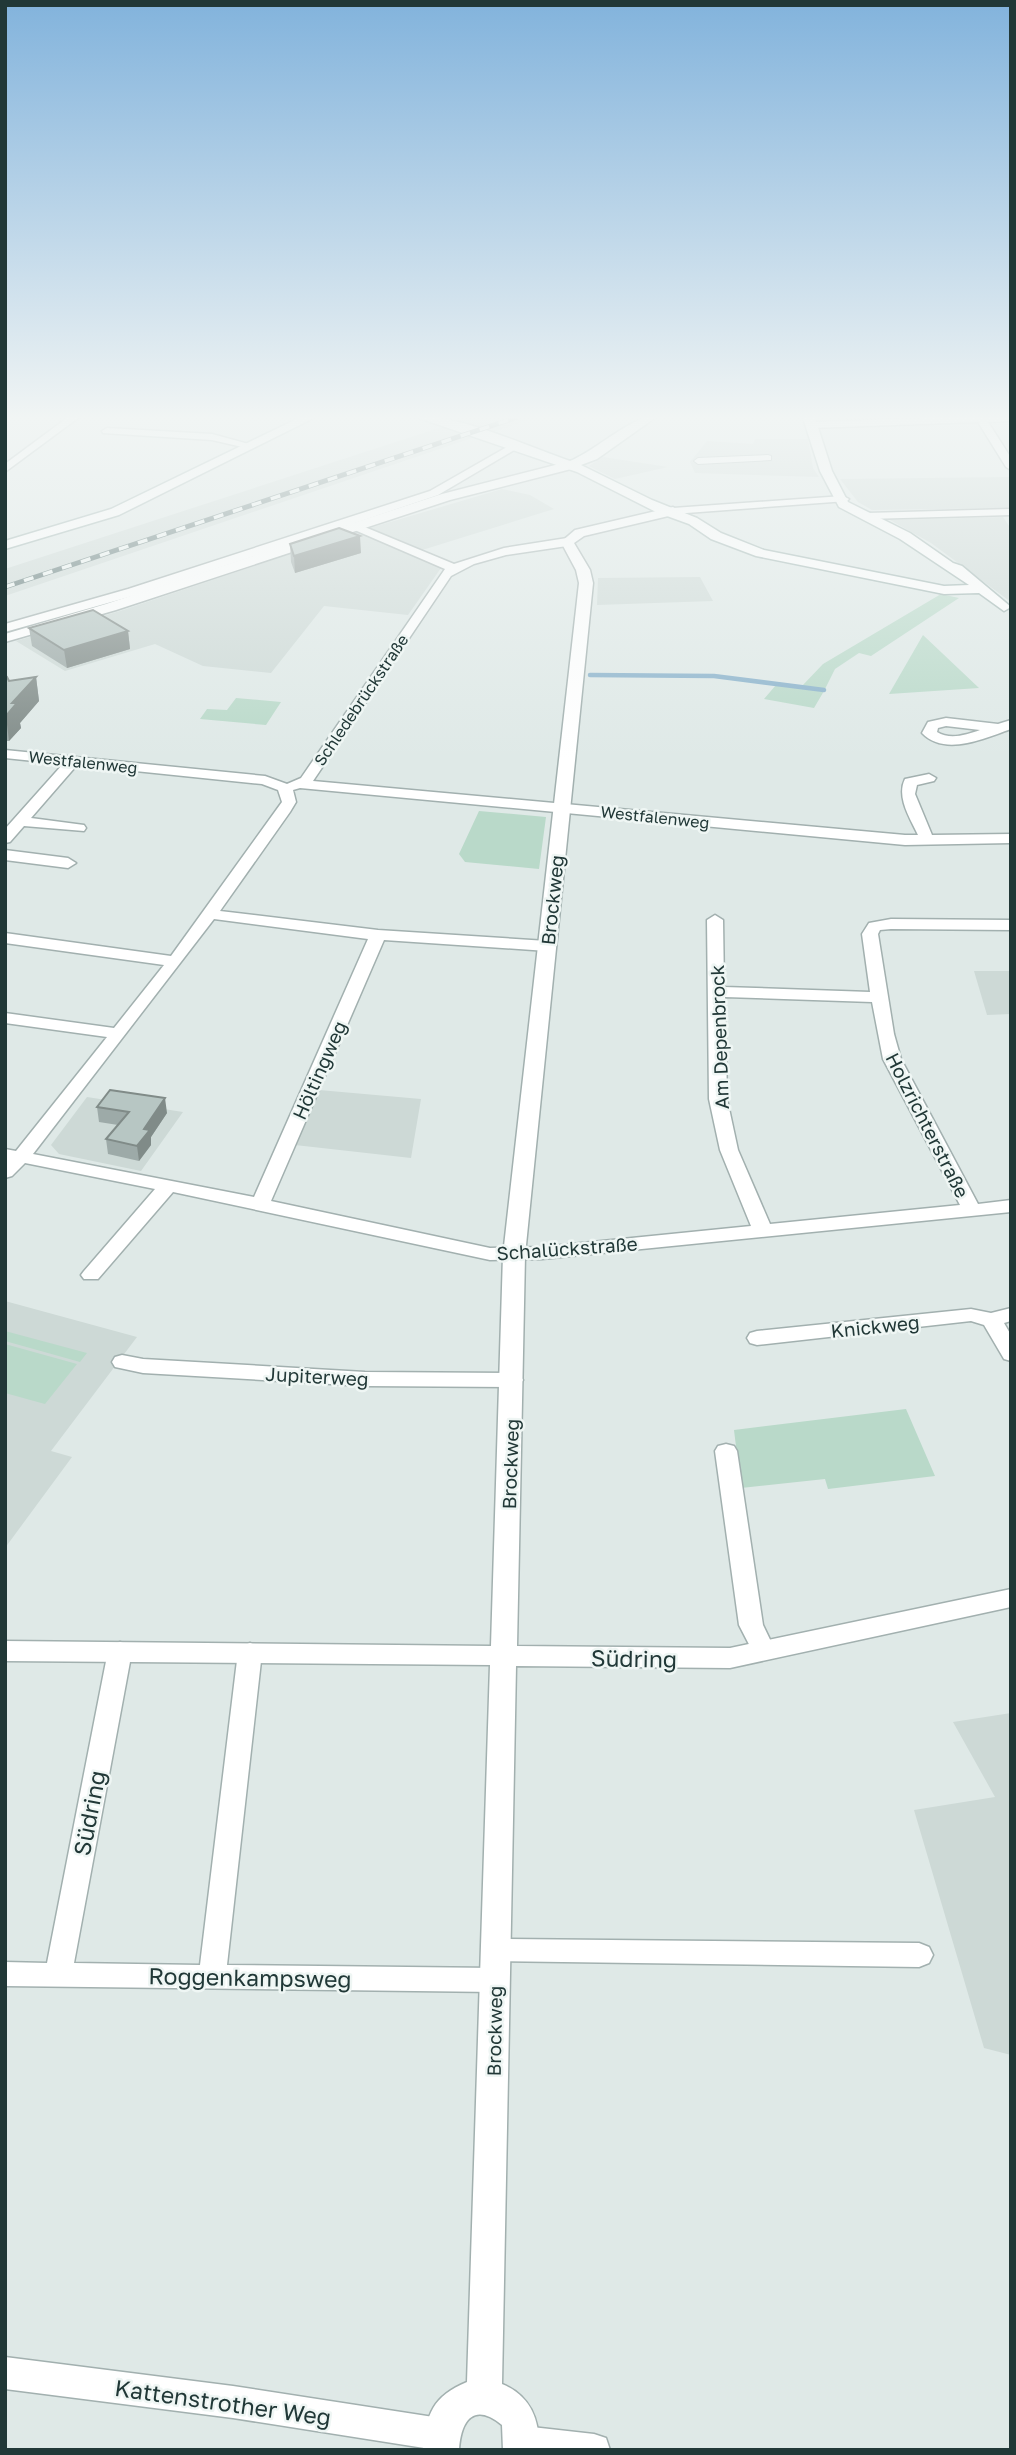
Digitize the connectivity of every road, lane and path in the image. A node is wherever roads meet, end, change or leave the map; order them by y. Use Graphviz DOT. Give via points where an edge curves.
graph roads {
  1 [pos="56,530"];
  2 [pos="330,530"];
  3 [pos="343,530"];
  4 [pos="362,530"];
  5 [pos="595,530"];
  6 [pos="706,530"];
  7 [pos="892,530"];
  8 [pos="566,542"];
  9 [pos="5,545"];
  10 [pos="453,568"];
  11 [pos="976,589"];
  12 [pos="1007,609"];
  13 [pos="5,628"];
  14 [pos="5,638"];
  15 [pos="5,754"];
  16 [pos="73,761"];
  17 [pos="929,778"];
  18 [pos="293,786"];
  19 [pos="562,808"];
  20 [pos="21,821"];
  21 [pos="79,828"];
  22 [pos="1006,838"];
  23 [pos="5,839"];
  24 [pos="927,840"];
  25 [pos="5,855"];
  26 [pos="1011,856"];
  27 [pos="68,863"];
  28 [pos="210,914"];
  29 [pos="715,920"];
  30 [pos="1011,925"];
  31 [pos="378,935"];
  32 [pos="5,937"];
  33 [pos="547,946"];
  34 [pos="175,962"];
  35 [pos="718,992"];
  36 [pos="880,997"];
  37 [pos="5,1018"];
  38 [pos="116,1033"];
  39 [pos="13,1155"];
  40 [pos="5,1172"];
  41 [pos="168,1186"];
  42 [pos="260,1204"];
  43 [pos="1011,1206"];
  44 [pos="972,1210"];
  45 [pos="763,1231"];
  46 [pos="514,1255"];
  47 [pos="91,1275"];
  48 [pos="1002,1317"];
  49 [pos="757,1338"];
  50 [pos="1011,1354"];
  51 [pos="122,1362"];
  52 [pos="513,1380"];
  53 [pos="726,1451"];
  54 [pos="1011,1598"];
  55 [pos="763,1650"];
  56 [pos="5,1651"];
  57 [pos="120,1651"];
  58 [pos="250,1653"];
  59 [pos="505,1656"];
  60 [pos="919,1955"];
  61 [pos="495,1965"];
  62 [pos="5,1975"];
  63 [pos="58,1975"];
  64 [pos="212,1977"];
  65 [pos="5,2373"];
  66 [pos="484,2396"];
  67 [pos="441,2442"];
  68 [pos="522,2446"];
  69 [pos="594,2450"];
  1 -- 9 [label="street"];
  2 -- 13 [label="street"];
  3 -- 14 [label="street"];
  4 -- 10 [label="street"];
  5 -- 8 [label="street"];
  6 -- 11 [label="street" via="775,557 944,590"];
  7 -- 11 [label="street"];
  8 -- 10 [label="street" via="536,545"];
  8 -- 19 [label="street, Brockweg" via="586,583"];
  10 -- 18 [label="street, Schledebrückstraße" via="306,780"];
  11 -- 12 [label="street"];
  15 -- 16 [label="street, Westfalenweg"];
  16 -- 18 [label="street, Westfalenweg"];
  16 -- 20 [label="street"];
  17 -- 24 [label="street" via="910,782 908,794"];
  18 -- 19 [label="street, Westfalenweg"];
  18 -- 28 [label="street, Schledebrückstraße" via="283,812"];
  19 -- 24 [label="street, Westfalenweg"];
  19 -- 33 [label="street, Brockweg"];
  20 -- 21 [label="street"];
  20 -- 23 [label="street"];
  22 -- 24 [label="street, Westfalenweg"];
  22 -- 26 [label="street"];
  25 -- 27 [label="street"];
  28 -- 31 [label="street"];
  28 -- 34 [label="street, Schledebrückstraße"];
  29 -- 35 [label="street, Am Depenbrock"];
  30 -- 36 [label="street, Holzrichterstraße" via="874,926 870,934"];
  31 -- 33 [label="street"];
  31 -- 42 [label="street, Höltingweg"];
  32 -- 34 [label="street"];
  33 -- 46 [label="street, Brockweg"];
  34 -- 38 [label="street, Schledebrückstraße"];
  35 -- 36 [label="street"];
  35 -- 45 [label="street, Am Depenbrock" via="718,1098 729,1150"];
  36 -- 44 [label="street, Holzrichterstraße" via="892,1059"];
  37 -- 38 [label="street"];
  38 -- 39 [label="street, Schledebrückstraße"];
  39 -- 40 [label="street, Schledebrückstraße"];
  39 -- 41 [label="street, Schalückstraße"];
  41 -- 42 [label="street, Schalückstraße"];
  41 -- 47 [label="street"];
  42 -- 46 [label="street, Schalückstraße" via="490,1254"];
  43 -- 44 [label="street, Schalückstraße"];
  44 -- 45 [label="street, Schalückstraße"];
  45 -- 46 [label="street, Schalückstraße"];
  46 -- 52 [label="street, Brockweg"];
  48 -- 49 [label="street, Knickweg" via="971,1315"];
  48 -- 50 [label="street"];
  51 -- 52 [label="street, Jupiterweg" via="365,1379"];
  52 -- 59 [label="street, Brockweg"];
  53 -- 55 [label="street" via="751,1625"];
  54 -- 55 [label="street, Südring"];
  55 -- 59 [label="street, Südring" via="706,1659"];
  56 -- 57 [label="street, Südring"];
  57 -- 58 [label="street, Südring"];
  57 -- 63 [label="street, Südring"];
  58 -- 59 [label="street, Südring"];
  58 -- 64 [label="street"];
  59 -- 61 [label="street, Brockweg"];
  60 -- 61 [label="street, Roggenkampsweg"];
  61 -- 64 [label="street, Roggenkampsweg"];
  61 -- 66 [label="street, Brockweg"];
  62 -- 63 [label="street, Roggenkampsweg"];
  63 -- 64 [label="street, Roggenkampsweg"];
  65 -- 67 [label="street, Kattenstrother Weg" via="233,2402"];
  66 -- 67 [label="street" via="455,2406 445,2418"];
  66 -- 68 [label="street" via="513,2410 522,2425"];
  68 -- 69 [label="street"];
}
